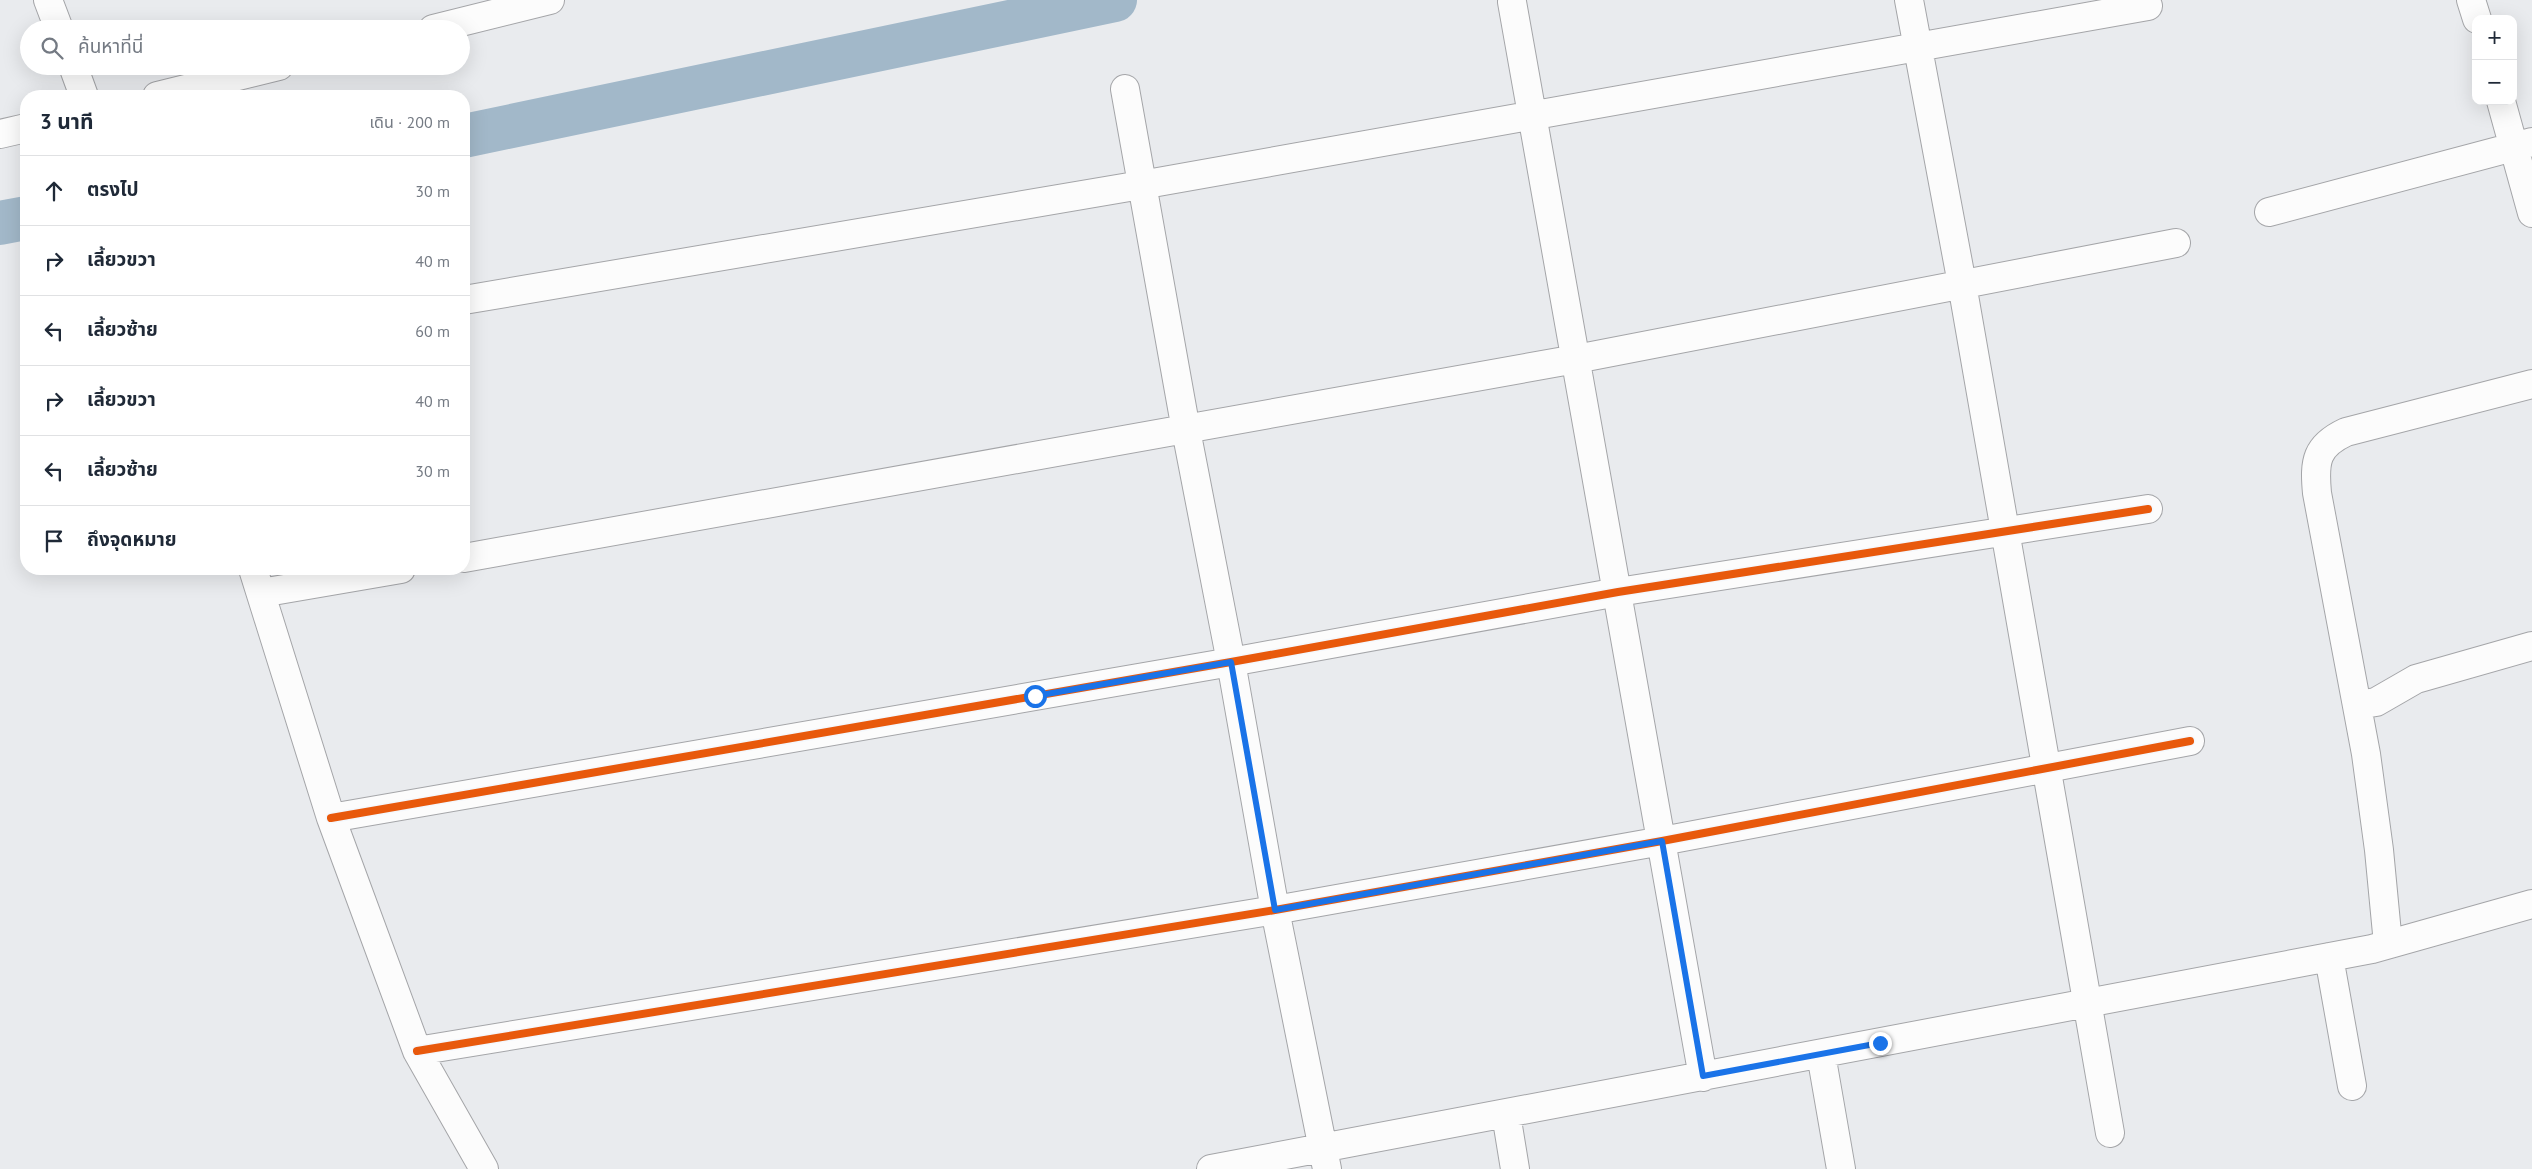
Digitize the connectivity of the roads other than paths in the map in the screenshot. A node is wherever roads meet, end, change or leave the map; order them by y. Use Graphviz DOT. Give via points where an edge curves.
graph roads {
  1 [pos="48,0"];
  2 [pos="550,0"];
  3 [pos="1909,0"];
  4 [pos="2471,0"];
  5 [pos="1512,2"];
  6 [pos="2148,6"];
  7 [pos="2476,15"];
  8 [pos="56,20"];
  9 [pos="469,20"];
  10 [pos="1918,46"];
  11 [pos="76,75"];
  12 [pos="242,75"];
  13 [pos="1124,89"];
  14 [pos="82,90"];
  15 [pos="181,90"];
  16 [pos="2503,105"];
  17 [pos="1533,114"];
  18 [pos="20,129"];
  19 [pos="0,134"];
  20 [pos="2523,145"];
  21 [pos="1141,185"];
  22 [pos="2269,212"];
  23 [pos="2532,213"];
  24 [pos="2176,243"];
  25 [pos="1962,284"];
  26 [pos="470,299"];
  27 [pos="1576,359"];
  28 [pos="2532,384"];
  29 [pos="1186,430"];
  30 [pos="2148,509"];
  31 [pos="2004,532"];
  32 [pos="470,557"];
  33 [pos="329,575"];
  34 [pos="257,581"];
  35 [pos="1618,592"];
  36 [pos="2532,646"];
  37 [pos="1231,662"];
  38 [pos="2357,705"];
  39 [pos="2190,741"];
  40 [pos="2047,768"];
  41 [pos="331,818"];
  42 [pos="1662,841"];
  43 [pos="2532,904"];
  44 [pos="1275,910"];
  45 [pos="2388,944"];
  46 [pos="2329,957"];
  47 [pos="2088,1003"];
  48 [pos="417,1051"];
  49 [pos="1821,1054"];
  50 [pos="1703,1076"];
  51 [pos="2352,1086"];
  52 [pos="1506,1114"];
  53 [pos="2110,1133"];
  54 [pos="1325,1159"];
  55 [pos="484,1169"];
  56 [pos="1211,1169"];
  57 [pos="1515,1169"];
  58 [pos="1841,1169"];
  1 -- 8 [label="street"];
  2 -- 9 [label="street"];
  3 -- 10 [label="street"];
  4 -- 7 [label="street"];
  5 -- 17 [label="street"];
  6 -- 10 [label="street"];
  10 -- 17 [label="street"];
  10 -- 25 [label="street"];
  11 -- 14 [label="street"];
  12 -- 15 [label="street"];
  13 -- 21 [label="street"];
  16 -- 20 [label="street"];
  17 -- 21 [label="street"];
  17 -- 27 [label="street"];
  18 -- 19 [label="street"];
  20 -- 22 [label="street"];
  20 -- 23 [label="street"];
  21 -- 26 [label="street"];
  21 -- 29 [label="street"];
  24 -- 25 [label="street"];
  25 -- 27 [label="street"];
  25 -- 31 [label="street"];
  27 -- 29 [label="street"];
  27 -- 35 [label="street"];
  28 -- 38 [label="street" via="2346,432 2329,440 2323,449 2315,468 2317,493"];
  29 -- 32 [label="street"];
  29 -- 37 [label="street"];
  30 -- 31 [label="street"];
  31 -- 35 [label="street"];
  31 -- 40 [label="street"];
  33 -- 34 [label="street"];
  34 -- 41 [label="street"];
  35 -- 37 [label="street"];
  35 -- 42 [label="street"];
  36 -- 38 [label="street" via="2416,679 2376,702"];
  37 -- 41 [label="street"];
  37 -- 44 [label="street"];
  38 -- 45 [label="street" via="2379,850"];
  39 -- 40 [label="street"];
  40 -- 42 [label="street"];
  40 -- 47 [label="street"];
  41 -- 48 [label="street"];
  42 -- 44 [label="street"];
  42 -- 50 [label="street"];
  43 -- 45 [label="street"];
  44 -- 48 [label="street"];
  44 -- 54 [label="street"];
  45 -- 46 [label="street"];
  46 -- 47 [label="street"];
  46 -- 51 [label="street"];
  47 -- 49 [label="street"];
  47 -- 53 [label="street"];
  48 -- 55 [label="street"];
  49 -- 50 [label="street"];
  49 -- 58 [label="street"];
  50 -- 52 [label="street"];
  52 -- 54 [label="street"];
  52 -- 57 [label="street"];
  54 -- 56 [label="street"];
}
